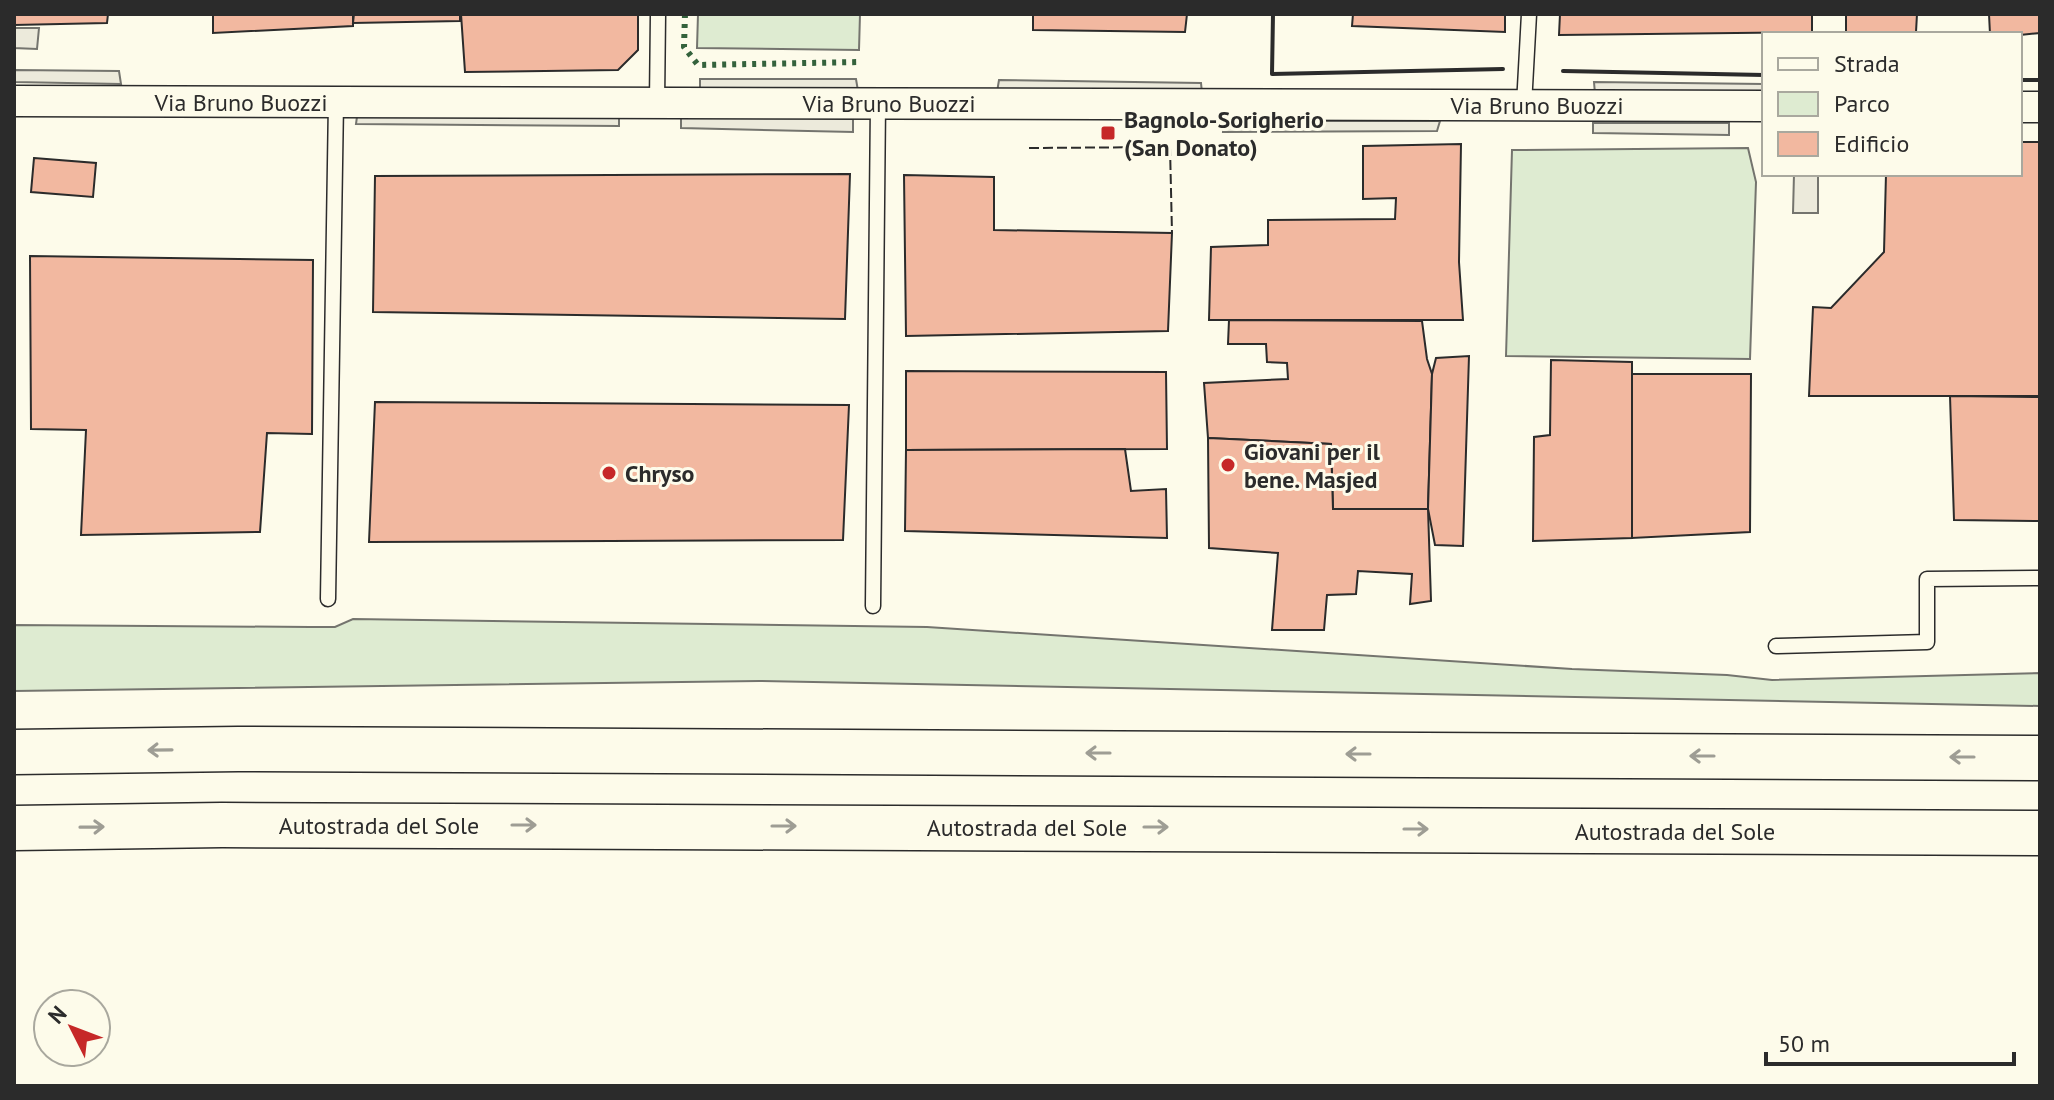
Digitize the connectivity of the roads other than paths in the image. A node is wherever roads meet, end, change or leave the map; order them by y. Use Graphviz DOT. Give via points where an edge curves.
graph roads {
  1 [pos="658,14"];
  2 [pos="1529,14"];
  3 [pos="14,101"];
  4 [pos="336,102"];
  5 [pos="657,102"];
  6 [pos="878,103"];
  7 [pos="1524,105"];
  8 [pos="1762,106"];
  9 [pos="2040,578"];
  10 [pos="328,599"];
  11 [pos="873,606"];
  12 [pos="1776,646"];
  13 [pos="14,752"];
  14 [pos="2040,758"];
  15 [pos="14,828"];
  16 [pos="2040,833"];
  1 -- 5 [label="lane"];
  2 -- 7 [label="lane"];
  3 -- 4 [label="street, Via Bruno Buozzi"];
  4 -- 5 [label="street, Via Bruno Buozzi"];
  4 -- 10 [label="lane"];
  5 -- 6 [label="street, Via Bruno Buozzi"];
  6 -- 7 [label="street, Via Bruno Buozzi"];
  6 -- 11 [label="lane"];
  7 -- 8 [label="street, Via Bruno Buozzi"];
  9 -- 12 [label="lane" via="1927,579 1927,642"];
  14 -- 13 [label="highway, one-way"];
  15 -- 16 [label="highway, Autostrada del Sole, one-way"];
}
